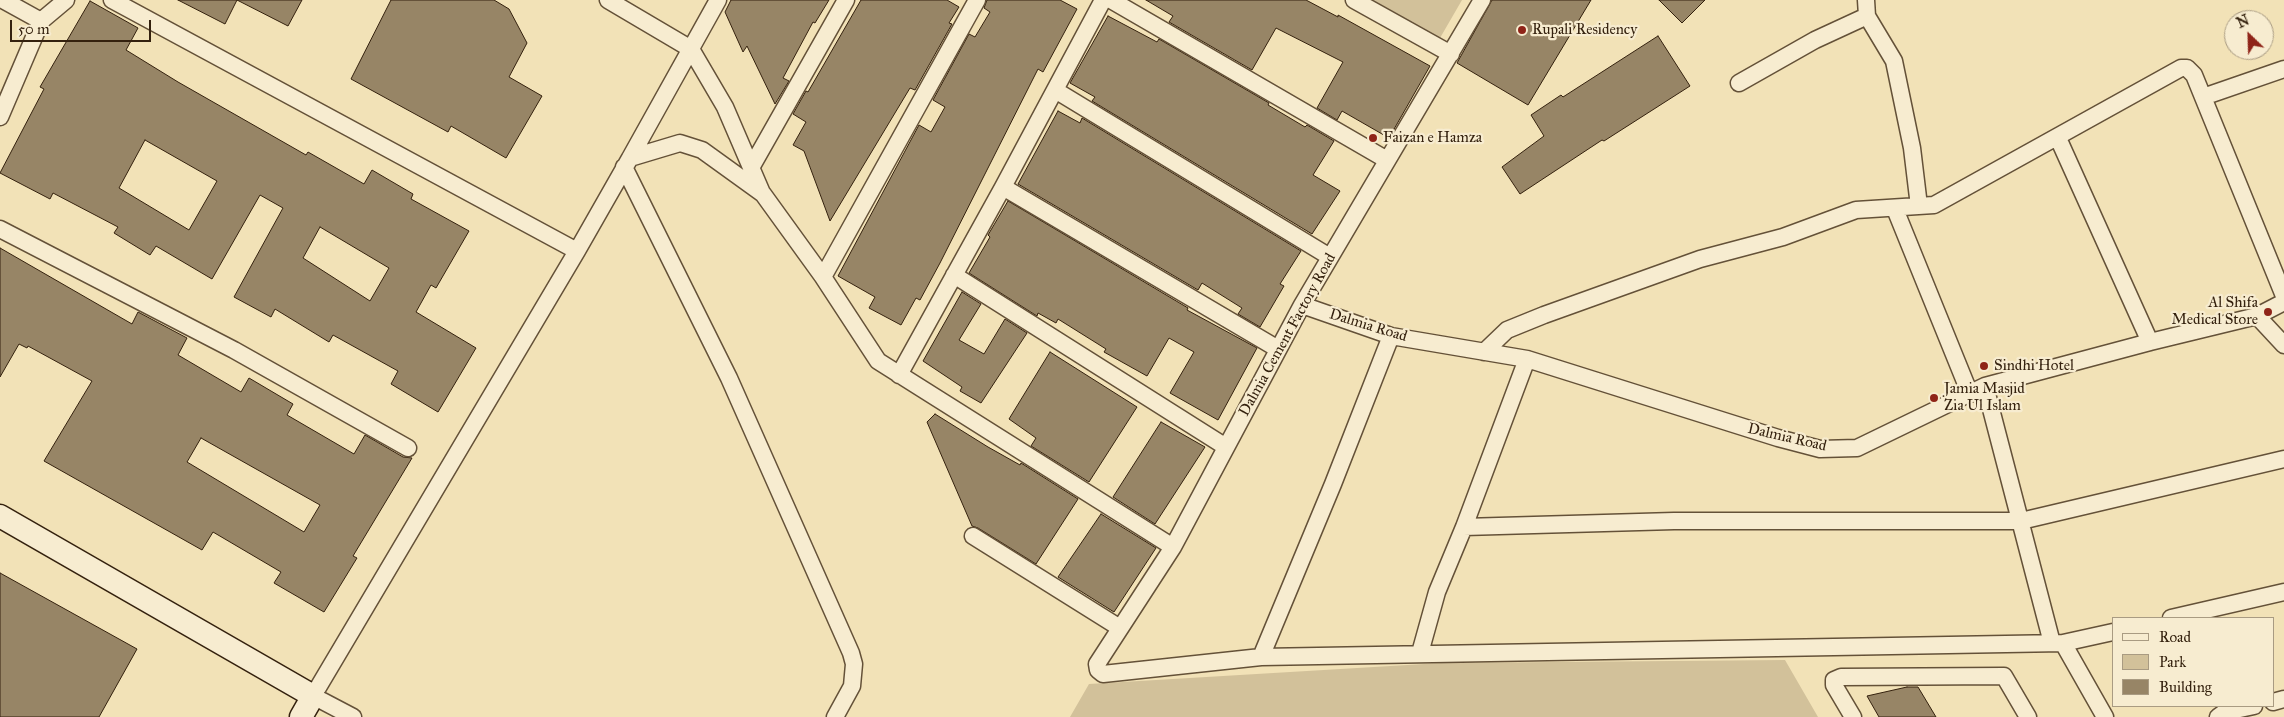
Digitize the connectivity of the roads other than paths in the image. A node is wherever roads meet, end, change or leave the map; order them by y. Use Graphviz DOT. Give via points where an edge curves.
graph roads {
  1 [pos="3,0"];
  2 [pos="66,0"];
  3 [pos="112,0"];
  4 [pos="608,0"];
  5 [pos="718,0"];
  6 [pos="846,0"];
  7 [pos="977,0"];
  8 [pos="1103,0"];
  9 [pos="1111,0"];
  10 [pos="1354,0"];
  11 [pos="1482,0"];
  12 [pos="1866,8"];
  13 [pos="41,21"];
  14 [pos="691,49"];
  15 [pos="1451,54"];
  16 [pos="2284,69"];
  17 [pos="1739,83"];
  18 [pos="1055,90"];
  19 [pos="2203,97"];
  20 [pos="0,117"];
  21 [pos="2058,138"];
  22 [pos="1388,160"];
  23 [pos="627,162"];
  24 [pos="752,166"];
  25 [pos="1003,187"];
  26 [pos="763,194"];
  27 [pos="1919,206"];
  28 [pos="1895,209"];
  29 [pos="0,229"];
  30 [pos="577,252"];
  31 [pos="1330,257"];
  32 [pos="954,275"];
  33 [pos="823,277"];
  34 [pos="2284,296"];
  35 [pos="2284,302"];
  36 [pos="1302,304"];
  37 [pos="2257,316"];
  38 [pos="1391,336"];
  39 [pos="2150,342"];
  40 [pos="2284,345"];
  41 [pos="1278,349"];
  42 [pos="1484,352"];
  43 [pos="1527,359"];
  44 [pos="899,375"];
  45 [pos="1985,386"];
  46 [pos="1970,394"];
  47 [pos="1226,447"];
  48 [pos="408,448"];
  49 [pos="2284,459"];
  50 [pos="0,516"];
  51 [pos="2021,521"];
  52 [pos="1464,527"];
  53 [pos="973,536"];
  54 [pos="1173,547"];
  55 [pos="2284,592"];
  56 [pos="2175,617"];
  57 [pos="1120,628"];
  58 [pos="2112,632"];
  59 [pos="2057,643"];
  60 [pos="1420,653"];
  61 [pos="1261,657"];
  62 [pos="313,696"];
  63 [pos="2249,707"];
  64 [pos="301,717"];
  65 [pos="353,717"];
  66 [pos="835,717"];
  67 [pos="1853,717"];
  68 [pos="2028,717"];
  69 [pos="2105,717"];
  70 [pos="2218,717"];
  1 -- 13 [label="street"];
  2 -- 13 [label="street"];
  3 -- 30 [label="street"];
  4 -- 14 [label="street"];
  5 -- 14 [label="street"];
  6 -- 24 [label="street"];
  7 -- 33 [label="street"];
  8 -- 18 [label="street"];
  9 -- 22 [label="street"];
  10 -- 15 [label="street"];
  11 -- 15 [label="street, Dalmia Cement Factory Road"];
  12 -- 17 [label="street"];
  12 -- 27 [label="street" via="1894,61 1912,148"];
  13 -- 20 [label="street"];
  14 -- 23 [label="street"];
  14 -- 24 [label="street" via="725,108"];
  15 -- 22 [label="street, Dalmia Cement Factory Road"];
  16 -- 19 [label="street"];
  18 -- 25 [label="street"];
  18 -- 31 [label="street"];
  19 -- 21 [label="street" via="2194,75 2187,68 2181,68"];
  19 -- 34 [label="street"];
  21 -- 27 [label="street" via="1948,199 1934,205"];
  21 -- 39 [label="street"];
  22 -- 31 [label="street, Dalmia Cement Factory Road"];
  23 -- 26 [label="street" via="680,143 702,150"];
  23 -- 30 [label="street"];
  23 -- 66 [label="street" via="729,378 851,653 854,664 852,686"];
  24 -- 26 [label="street"];
  25 -- 32 [label="street"];
  25 -- 41 [label="street"];
  26 -- 33 [label="street"];
  27 -- 28 [label="street"];
  28 -- 42 [label="street" via="1856,210 1783,237 1700,259 1507,330"];
  28 -- 46 [label="street"];
  29 -- 48 [label="street" via="234,350"];
  30 -- 62 [label="street"];
  31 -- 36 [label="street, Dalmia Cement Factory Road"];
  32 -- 44 [label="street"];
  32 -- 47 [label="street"];
  33 -- 44 [label="street" via="878,361"];
  35 -- 37 [label="street, Dalmia Road"];
  36 -- 38 [label="street, Dalmia Road"];
  36 -- 41 [label="street, Dalmia Cement Factory Road"];
  37 -- 39 [label="street, Dalmia Road"];
  37 -- 40 [label="street"];
  38 -- 42 [label="street, Dalmia Road"];
  38 -- 61 [label="street"];
  39 -- 45 [label="street, Dalmia Road"];
  41 -- 47 [label="street, Dalmia Cement Factory Road"];
  42 -- 43 [label="street, Dalmia Road"];
  43 -- 46 [label="street, Dalmia Road" via="1778,438 1820,448 1857,448"];
  43 -- 52 [label="street"];
  44 -- 54 [label="street"];
  45 -- 46 [label="street, Dalmia Road"];
  45 -- 51 [label="street"];
  47 -- 54 [label="street, Dalmia Cement Factory Road"];
  49 -- 51 [label="street"];
  50 -- 62 [label="street"];
  51 -- 52 [label="street" via="1674,521"];
  51 -- 59 [label="street"];
  52 -- 60 [label="street" via="1436,592"];
  53 -- 57 [label="street"];
  54 -- 57 [label="street, Dalmia Cement Factory Road"];
  55 -- 56 [label="street"];
  57 -- 61 [label="street, Dalmia Cement Factory Road" via="1097,664 1103,674"];
  58 -- 59 [label="street"];
  59 -- 60 [label="street"];
  59 -- 69 [label="street"];
  60 -- 61 [label="street"];
  62 -- 64 [label="street"];
  62 -- 65 [label="street"];
  63 -- 70 [label="street" via="2224,712"];
  67 -- 68 [label="street" via="1834,685 1834,680 1841,676 2004,676"];
}
